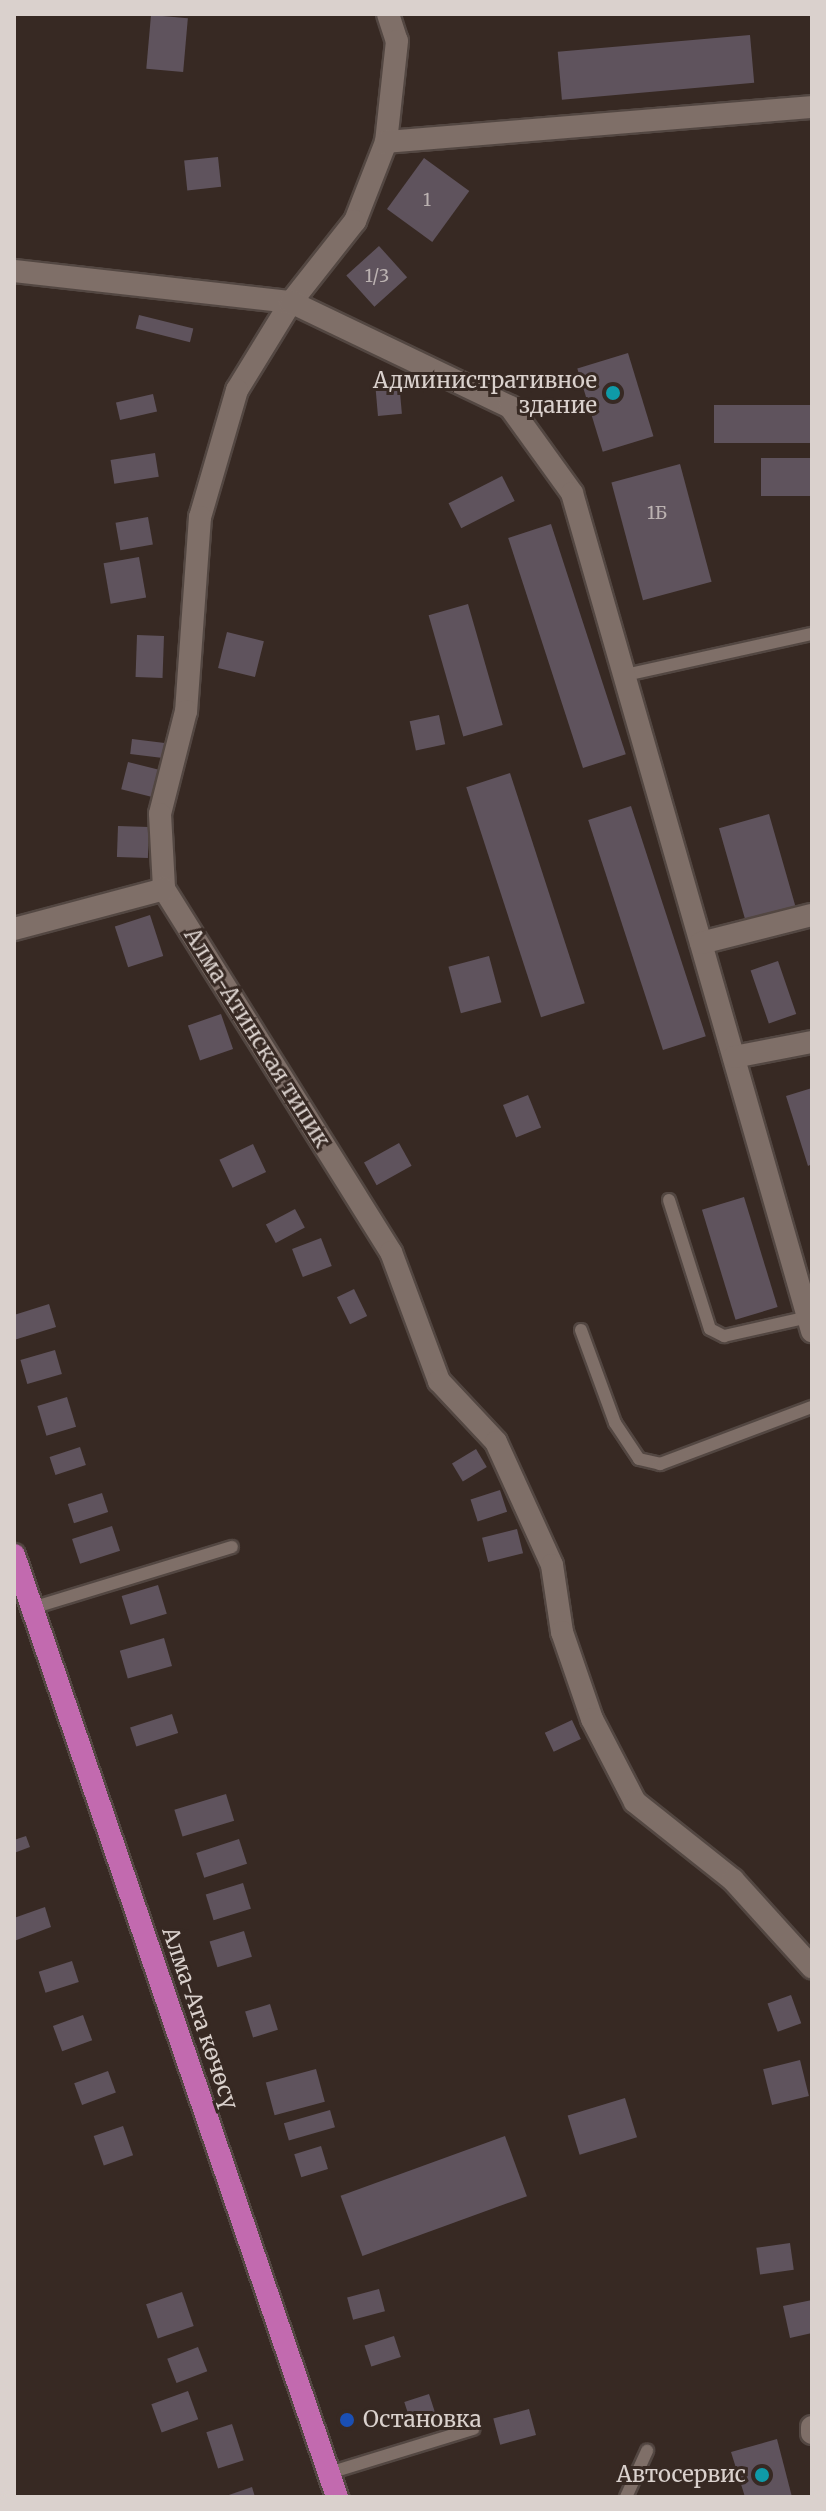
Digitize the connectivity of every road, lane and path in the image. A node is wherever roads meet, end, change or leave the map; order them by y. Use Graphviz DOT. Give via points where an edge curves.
graph roads {
  1 [pos="388,14"];
  2 [pos="812,107"];
  3 [pos="386,142"];
  4 [pos="14,271"];
  5 [pos="291,302"];
  6 [pos="812,634"];
  7 [pos="625,675"];
  8 [pos="164,889"];
  9 [pos="812,915"];
  10 [pos="14,929"];
  11 [pos="701,943"];
  12 [pos="812,1042"];
  13 [pos="734,1057"];
  14 [pos="669,1200"];
  15 [pos="810,1324"];
  16 [pos="581,1330"];
  17 [pos="812,1407"];
  18 [pos="232,1547"];
  19 [pos="14,1555"];
  20 [pos="32,1608"];
  21 [pos="812,1967"];
  22 [pos="812,2427"];
  23 [pos="473,2429"];
  24 [pos="812,2433"];
  25 [pos="647,2451"];
  26 [pos="329,2473"];
  27 [pos="337,2497"];
  28 [pos="626,2497"];
  1 -- 3 [label="street, Алма-Атинская типик" via="397,41"];
  2 -- 3 [label="street"];
  3 -- 5 [label="street, Алма-Атинская типик" via="355,221"];
  4 -- 5 [label="street"];
  5 -- 7 [label="street" via="510,407 572,493"];
  5 -- 8 [label="street, Алма-Атинская типик" via="237,390 200,517 186,711 160,814"];
  6 -- 7 [label="lane"];
  7 -- 11 [label="street"];
  8 -- 10 [label="street"];
  8 -- 21 [label="street, Алма-Атинская типик" via="391,1252 439,1381 496,1442 552,1565 562,1632 592,1719 635,1802 733,1880"];
  9 -- 11 [label="street"];
  11 -- 13 [label="street"];
  12 -- 13 [label="street"];
  13 -- 15 [label="street"];
  14 -- 15 [label="lane" via="710,1329 724,1336"];
  16 -- 17 [label="lane" via="615,1423 639,1459 660,1464"];
  18 -- 20 [label="lane"];
  19 -- 20 [label="highway, Алма-Ата көчөсү"];
  20 -- 26 [label="highway, Алма-Ата көчөсү"];
  22 -- 24 [label="street"];
  23 -- 26 [label="lane"];
  25 -- 28 [label="lane"];
  26 -- 27 [label="highway, Алма-Ата көчөсү"];
}
